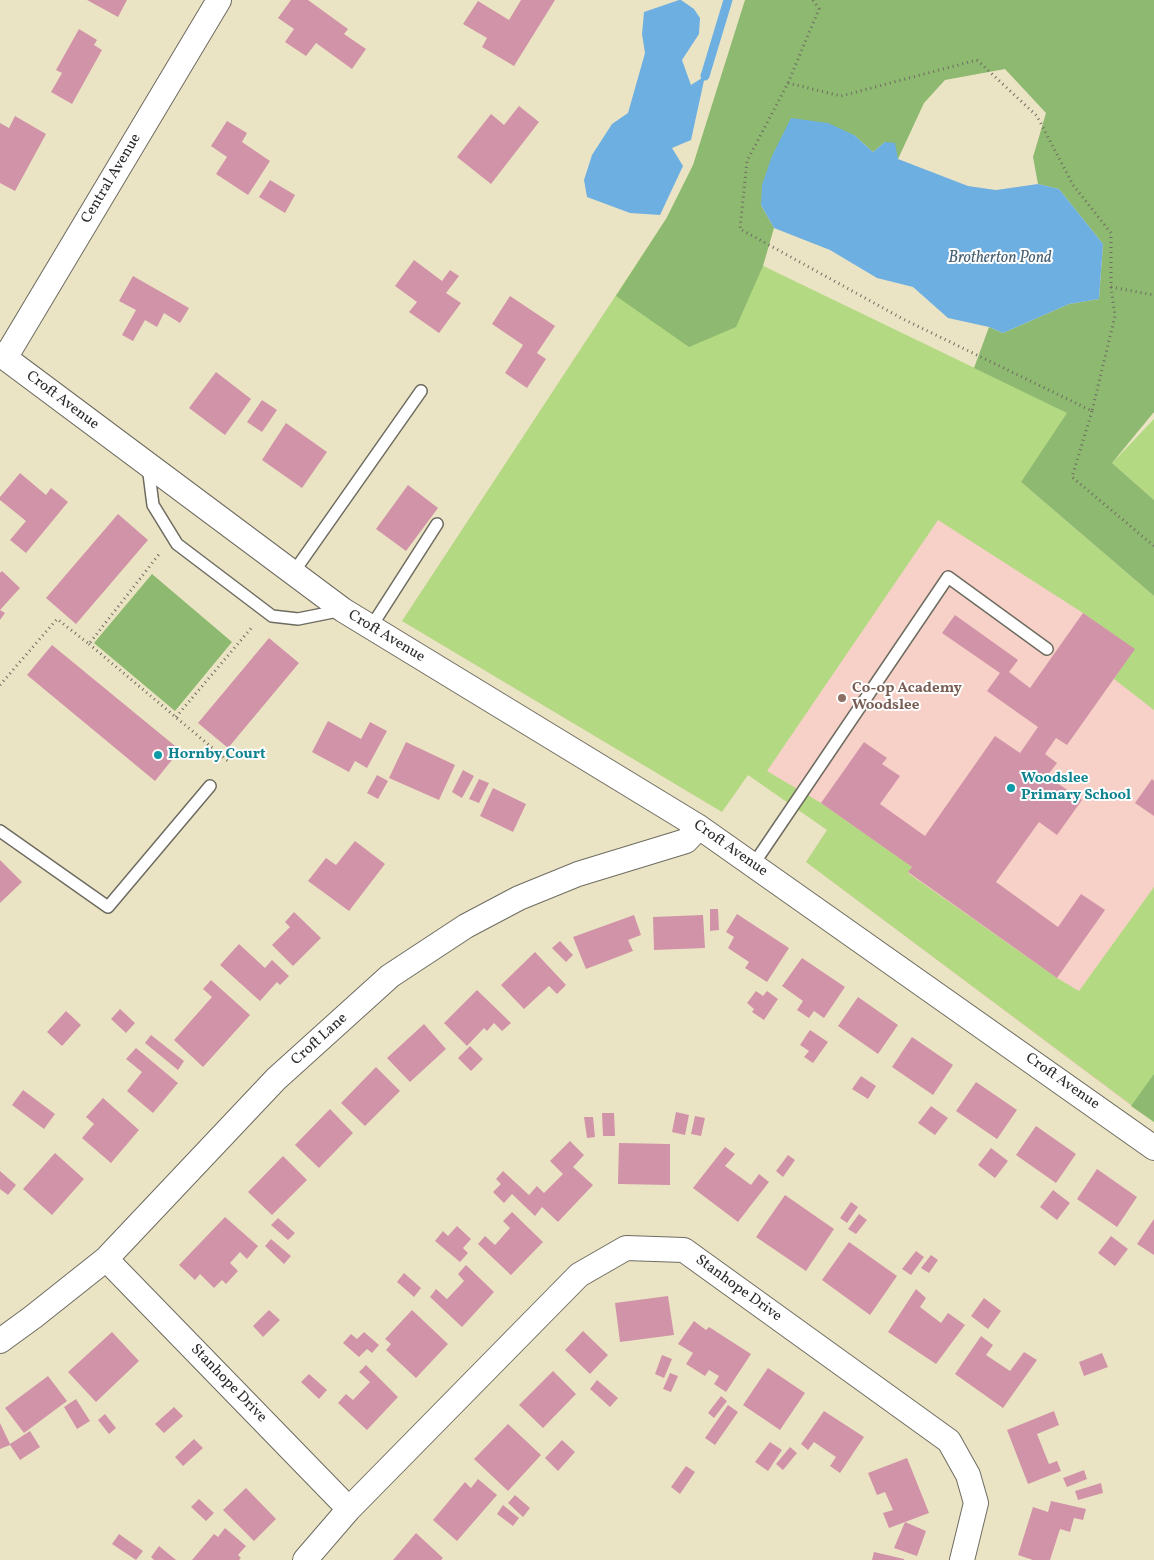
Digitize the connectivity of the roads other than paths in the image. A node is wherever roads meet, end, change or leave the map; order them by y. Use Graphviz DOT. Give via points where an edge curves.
graph roads {
  1 [pos="218,0"];
  2 [pos="2,356"];
  3 [pos="420,392"];
  4 [pos="148,464"];
  5 [pos="437,524"];
  6 [pos="293,573"];
  7 [pos="343,610"];
  8 [pos="371,628"];
  9 [pos="1047,649"];
  10 [pos="210,786"];
  11 [pos="699,827"];
  12 [pos="0,831"];
  13 [pos="753,865"];
  14 [pos="1154,1148"];
  15 [pos="106,1259"];
  16 [pos="0,1341"];
  17 [pos="349,1510"];
  18 [pos="305,1560"];
  19 [pos="962,1560"];
  1 -- 2 [label="street, Central Avenue"];
  2 -- 4 [label="street, Croft Avenue"];
  3 -- 6 [label="lane"];
  4 -- 6 [label="street, Croft Avenue"];
  4 -- 7 [label="lane" via="153,505 177,544 265,611 272,616 298,619"];
  5 -- 8 [label="lane"];
  6 -- 7 [label="street, Croft Avenue"];
  7 -- 8 [label="street, Croft Avenue"];
  8 -- 11 [label="street, Croft Avenue"];
  9 -- 13 [label="lane" via="948,577"];
  10 -- 12 [label="lane" via="108,907"];
  11 -- 13 [label="street, Croft Avenue"];
  11 -- 15 [label="street, Croft Lane" via="686,841 578,874 519,898 466,926 390,976 276,1079"];
  13 -- 14 [label="street, Croft Avenue"];
  15 -- 16 [label="street, Croft Lane"];
  15 -- 17 [label="street, Stanhope Drive"];
  17 -- 18 [label="street, Stanhope Drive"];
  17 -- 19 [label="street, Stanhope Drive" via="579,1275 626,1248 684,1250 949,1441 968,1475 976,1503"];
}
